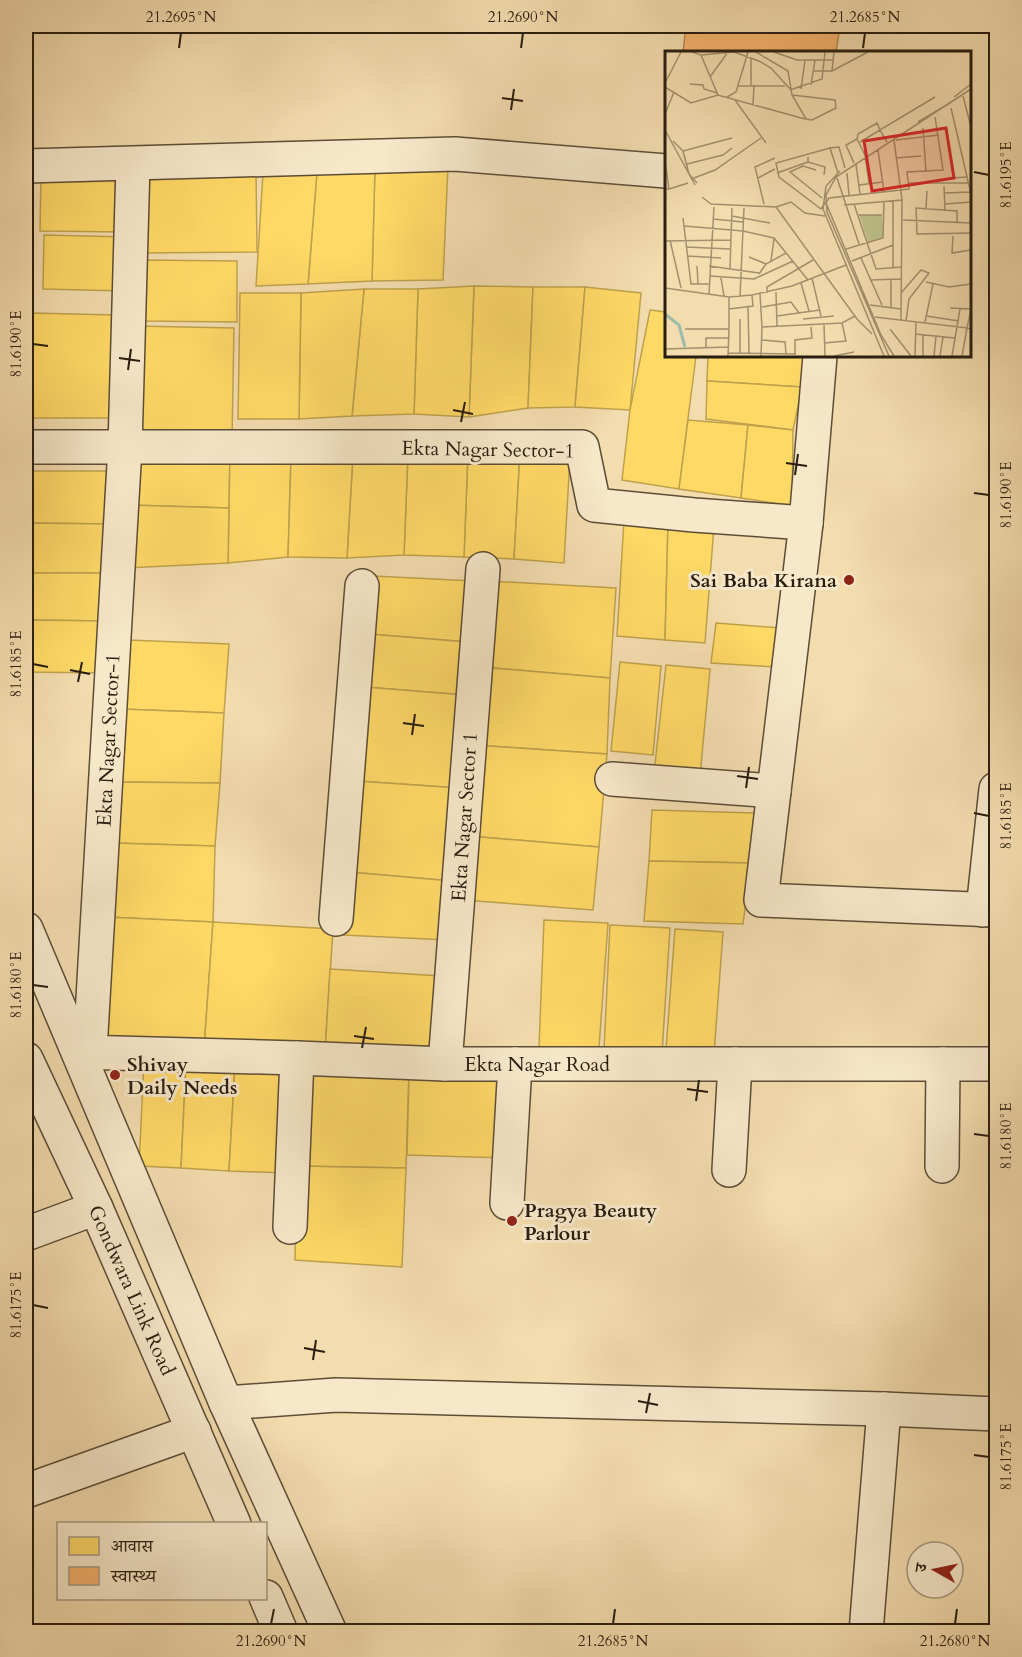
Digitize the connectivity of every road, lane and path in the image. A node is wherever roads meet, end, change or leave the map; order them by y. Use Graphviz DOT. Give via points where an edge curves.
graph roads {
  1 [pos="133,164"];
  2 [pos="26,166"];
  3 [pos="665,171"];
  4 [pos="820,357"];
  5 [pos="26,447"];
  6 [pos="125,447"];
  7 [pos="806,523"];
  8 [pos="483,569"];
  9 [pos="362,586"];
  10 [pos="612,779"];
  11 [pos="996,789"];
  12 [pos="774,791"];
  13 [pos="990,910"];
  14 [pos="336,919"];
  15 [pos="26,929"];
  16 [pos="85,1043"];
  17 [pos="297,1058"];
  18 [pos="26,1059"];
  19 [pos="445,1064"];
  20 [pos="735,1064"];
  21 [pos="943,1064"];
  22 [pos="996,1064"];
  23 [pos="515,1065"];
  24 [pos="942,1166"];
  25 [pos="729,1170"];
  26 [pos="507,1203"];
  27 [pos="96,1208"];
  28 [pos="290,1227"];
  29 [pos="26,1234"];
  30 [pos="226,1403"];
  31 [pos="885,1409"];
  32 [pos="996,1414"];
  33 [pos="194,1431"];
  34 [pos="26,1491"];
  35 [pos="233,1522"];
  36 [pos="267,1598"];
  37 [pos="281,1632"];
  38 [pos="330,1632"];
  39 [pos="866,1632"];
  1 -- 2 [label="street"];
  1 -- 3 [label="street" via="456,154"];
  1 -- 6 [label="street, Ekta Nagar Sector-1"];
  4 -- 7 [label="street"];
  5 -- 6 [label="street, Ekta Nagar Sector-1"];
  6 -- 7 [label="street, Ekta Nagar Sector-1" via="582,447 594,505"];
  6 -- 16 [label="street, Ekta Nagar Sector-1"];
  7 -- 12 [label="street"];
  8 -- 19 [label="street, Ekta Nagar Sector 1"];
  9 -- 14 [label="street"];
  10 -- 12 [label="street"];
  11 -- 13 [label="street"];
  12 -- 13 [label="street" via="761,900"];
  15 -- 16 [label="street"];
  16 -- 17 [label="street, Ekta Nagar Road"];
  16 -- 30 [label="street"];
  17 -- 19 [label="street, Ekta Nagar Road"];
  17 -- 28 [label="street"];
  18 -- 27 [label="street, Gondwara Link Road"];
  19 -- 23 [label="street, Ekta Nagar Road"];
  20 -- 21 [label="street, Ekta Nagar Road"];
  20 -- 23 [label="street, Ekta Nagar Road"];
  20 -- 25 [label="street"];
  21 -- 22 [label="street, Ekta Nagar Road"];
  21 -- 24 [label="street"];
  23 -- 26 [label="street"];
  27 -- 29 [label="street"];
  27 -- 33 [label="street, Gondwara Link Road"];
  30 -- 31 [label="street" via="336,1395"];
  30 -- 38 [label="street"];
  31 -- 32 [label="street"];
  31 -- 39 [label="street"];
  33 -- 34 [label="street"];
  33 -- 35 [label="street, Gondwara Link Road"];
  36 -- 37 [label="street"];
}
